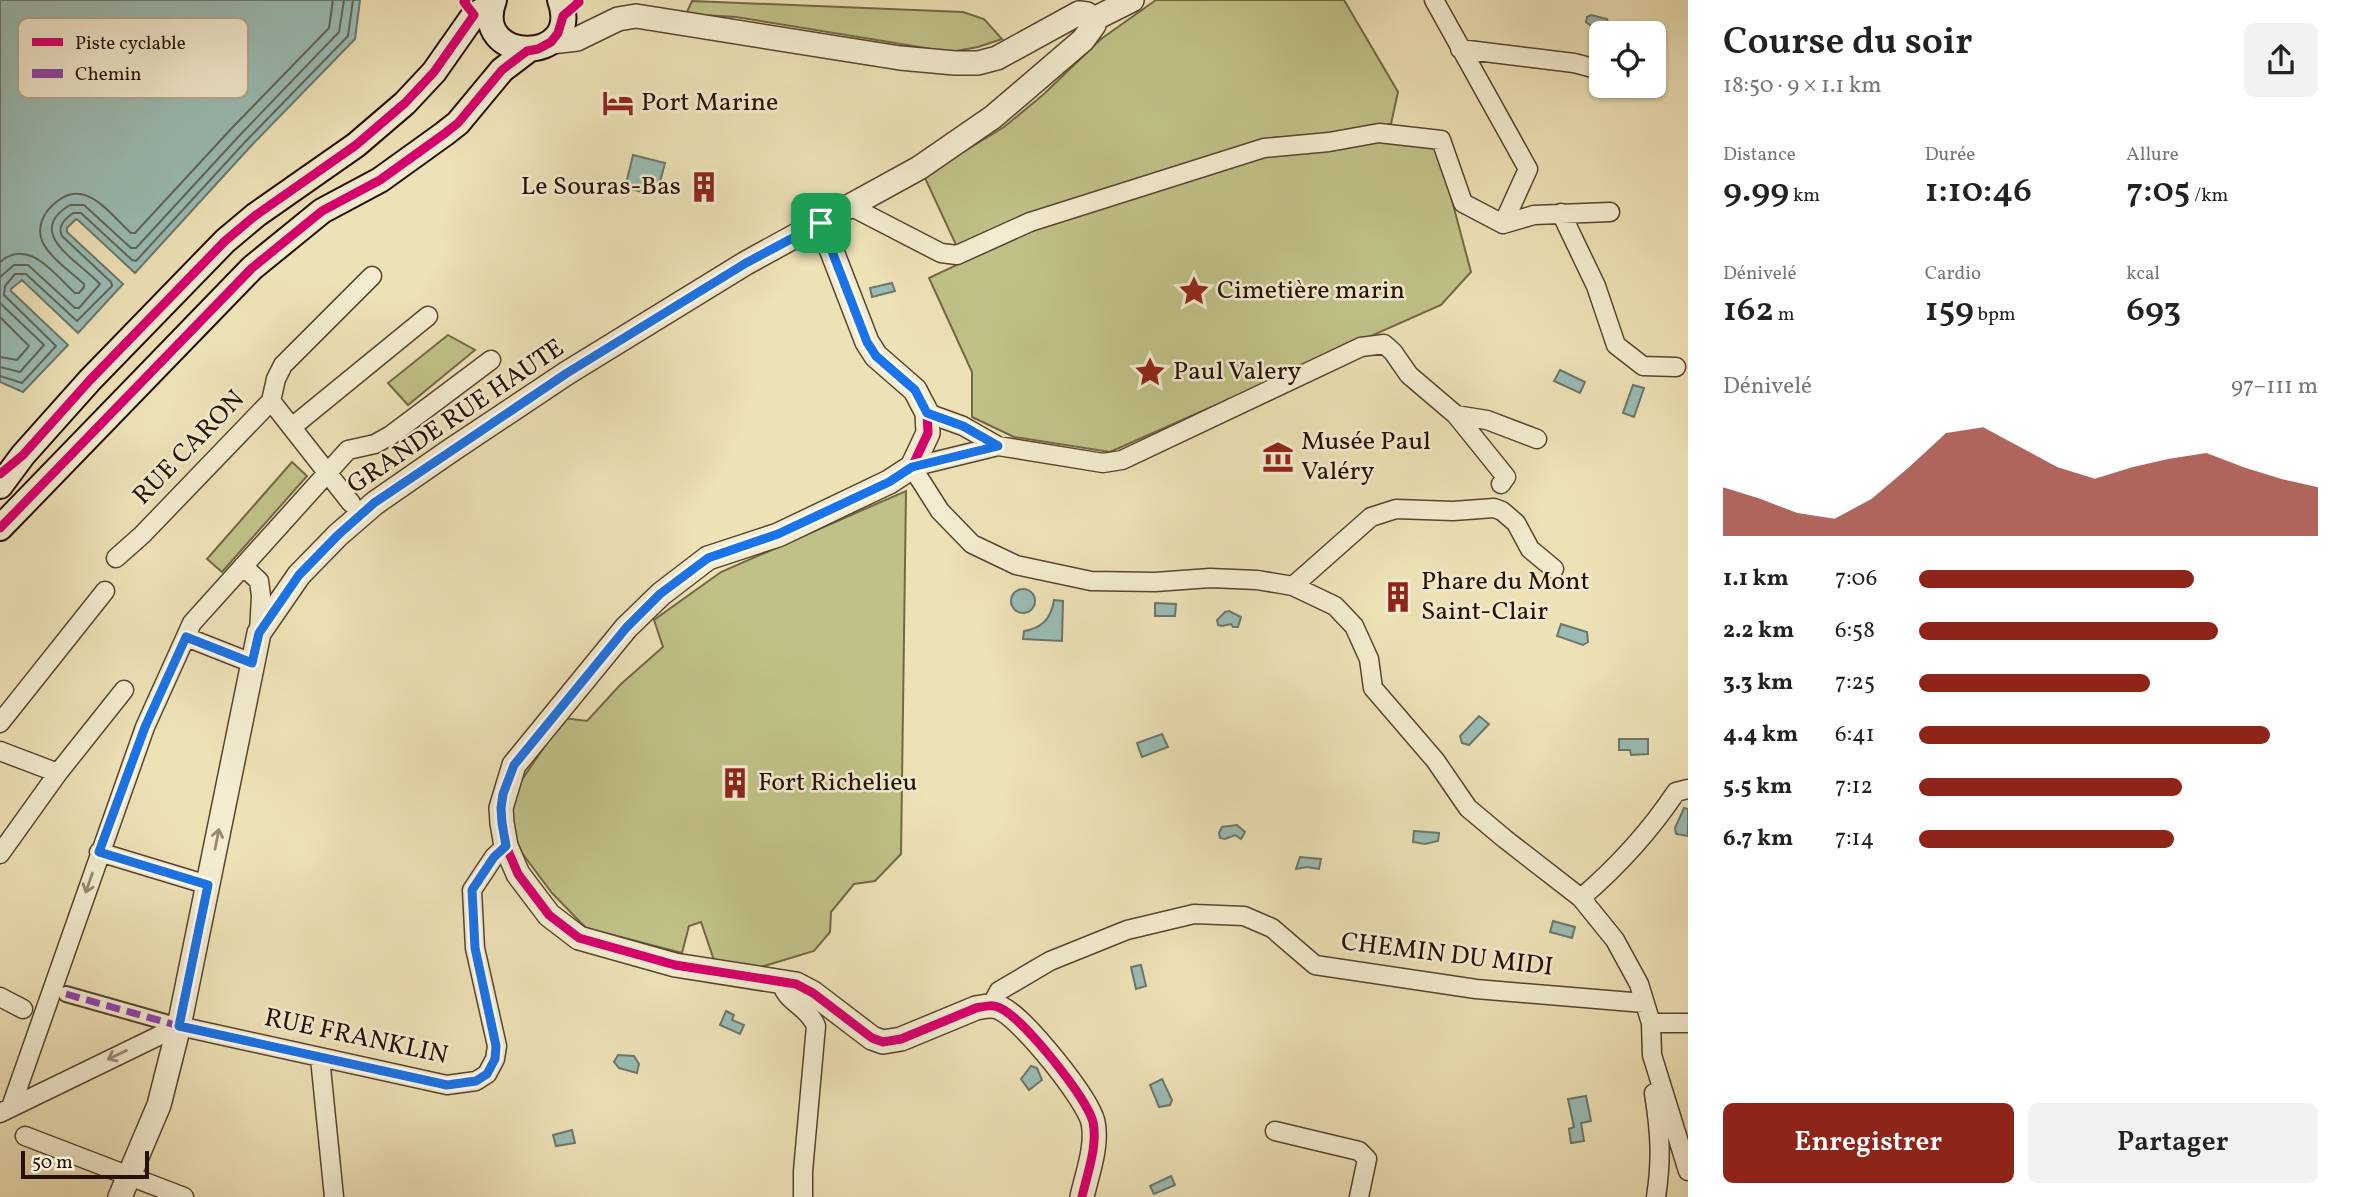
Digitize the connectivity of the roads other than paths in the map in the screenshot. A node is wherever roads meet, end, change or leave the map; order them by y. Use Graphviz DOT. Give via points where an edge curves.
graph roads {
  1 [pos="583,0"];
  2 [pos="1132,0"];
  3 [pos="1434,0"];
  4 [pos="493,3"];
  5 [pos="1094,19"];
  6 [pos="548,34"];
  7 [pos="1460,49"];
  8 [pos="1589,67"];
  9 [pos="852,207"];
  10 [pos="1610,212"];
  11 [pos="1561,213"];
  12 [pos="821,223"];
  13 [pos="1503,224"];
  14 [pos="372,276"];
  15 [pos="428,316"];
  16 [pos="491,360"];
  17 [pos="1676,367"];
  18 [pos="271,401"];
  19 [pos="927,413"];
  20 [pos="1456,415"];
  21 [pos="292,427"];
  22 [pos="1537,439"];
  23 [pos="998,446"];
  24 [pos="23,455"];
  25 [pos="912,467"];
  26 [pos="327,471"];
  27 [pos="0,474"];
  28 [pos="1507,481"];
  29 [pos="0,486"];
  30 [pos="351,503"];
  31 [pos="0,528"];
  32 [pos="116,558"];
  33 [pos="243,566"];
  34 [pos="1553,569"];
  35 [pos="1293,586"];
  36 [pos="105,592"];
  37 [pos="259,633"];
  38 [pos="186,637"];
  39 [pos="252,663"];
  40 [pos="124,690"];
  41 [pos="0,723"];
  42 [pos="0,751"];
  43 [pos="58,773"];
  44 [pos="1688,789"];
  45 [pos="3,843"];
  46 [pos="506,846"];
  47 [pos="99,852"];
  48 [pos="208,885"];
  49 [pos="1581,898"];
  50 [pos="782,983"];
  51 [pos="66,994"];
  52 [pos="0,997"];
  53 [pos="1644,1003"];
  54 [pos="991,1006"];
  55 [pos="23,1009"];
  56 [pos="1651,1023"];
  57 [pos="1688,1023"];
  58 [pos="179,1026"];
  59 [pos="1652,1055"];
  60 [pos="320,1058"];
  61 [pos="5,1110"];
  62 [pos="1275,1131"];
  63 [pos="25,1136"];
  64 [pos="1688,1171"];
  65 [pos="124,1187"];
  66 [pos="184,1197"];
  67 [pos="334,1197"];
  68 [pos="803,1197"];
  69 [pos="1082,1197"];
  70 [pos="1359,1197"];
  71 [pos="1656,1197"];
  1 -- 6 [label="main road"];
  2 -- 5 [label="street"];
  3 -- 7 [label="street"];
  4 -- 6 [label="main road" via="493,27 513,48"];
  4 -- 24 [label="main road" via="474,15 435,72 405,103 356,145 225,241"];
  5 -- 6 [label="street" via="1087,14 1070,16 1017,49 978,63 900,58 636,16 618,19 577,39"];
  5 -- 9 [label="street, GRANDE RUE HAUTE" via="1083,40 993,117"];
  6 -- 31 [label="main road" via="502,70 458,123 380,180 322,211 252,268"];
  7 -- 8 [label="street"];
  7 -- 13 [label="street" via="1528,169"];
  9 -- 12 [label="street, GRANDE RUE HAUTE"];
  9 -- 13 [label="street" via="941,253 957,255 1030,222 1264,148 1380,134 1441,140 1463,203"];
  10 -- 11 [label="street"];
  11 -- 13 [label="street"];
  11 -- 17 [label="street" via="1596,286 1616,345 1643,366"];
  12 -- 19 [label="street" via="867,342 876,356 915,390"];
  12 -- 37 [label="street, GRANDE RUE HAUTE" via="746,263 567,373 386,495 299,575"];
  14 -- 18 [label="street, RUE CARON" via="283,365"];
  15 -- 21 [label="street"];
  16 -- 26 [label="street" via="391,435 348,450"];
  18 -- 21 [label="street"];
  18 -- 32 [label="street, RUE CARON"];
  19 -- 23 [label="street"];
  19 -- 25 [label="street" via="928,433"];
  20 -- 22 [label="street" via="1487,420"];
  20 -- 23 [label="street" via="1409,375 1384,344 1361,347 1122,460 1103,463"];
  20 -- 28 [label="street"];
  21 -- 26 [label="street"];
  23 -- 25 [label="street"];
  24 -- 27 [label="street"];
  24 -- 29 [label="main road"];
  25 -- 35 [label="street" via="940,511 972,544 1016,565 1091,581 1210,578"];
  25 -- 46 [label="street" via="778,534 708,558 660,594 626,628 514,765 501,808"];
  26 -- 30 [label="street"];
  26 -- 33 [label="street"];
  33 -- 37 [label="street" via="259,581"];
  33 -- 38 [label="street" via="192,623"];
  34 -- 35 [label="street" via="1530,549 1516,523 1502,510 1396,509 1371,517"];
  35 -- 49 [label="street" via="1335,606 1354,626 1369,659 1373,688 1435,760 1468,807"];
  36 -- 41 [label="street"];
  37 -- 39 [label="street, GRANDE RUE HAUTE"];
  38 -- 39 [label="street"];
  38 -- 47 [label="street" via="145,727"];
  48 -- 39 [label="street, GRANDE RUE HAUTE, one-way"];
  40 -- 43 [label="street"];
  42 -- 43 [label="street"];
  43 -- 45 [label="street"];
  44 -- 49 [label="street" via="1676,792 1613,869"];
  46 -- 50 [label="street" via="517,874 538,902 579,938 675,965"];
  46 -- 60 [label="street, RUE FRANKLIN" via="472,890 475,948 496,1046 487,1074 470,1083 447,1085"];
  47 -- 48 [label="street"];
  47 -- 61 [label="street, one-way"];
  48 -- 58 [label="street, GRANDE RUE HAUTE"];
  49 -- 53 [label="street" via="1615,940"];
  50 -- 54 [label="street" via="813,993 883,1042"];
  50 -- 68 [label="street" via="787,996 807,1011 816,1026"];
  51 -- 58 [label="street"];
  52 -- 55 [label="street"];
  53 -- 54 [label="street, CHEMIN DU MIDI" via="1476,989 1315,965 1272,928 1244,916 1194,914 1127,930 1050,961 999,991"];
  53 -- 56 [label="street"];
  54 -- 69 [label="street" via="1003,1009 1028,1033 1077,1090 1090,1113 1094,1142"];
  56 -- 57 [label="street"];
  56 -- 59 [label="street"];
  58 -- 60 [label="street, RUE FRANKLIN"];
  58 -- 61 [label="street, one-way"];
  58 -- 65 [label="street, GRANDE RUE HAUTE" via="159,1105"];
  59 -- 64 [label="street"];
  59 -- 71 [label="street" via="1661,1138"];
  60 -- 67 [label="street"];
  62 -- 70 [label="street" via="1359,1151 1367,1159"];
  63 -- 65 [label="street"];
  65 -- 66 [label="street"];
}
